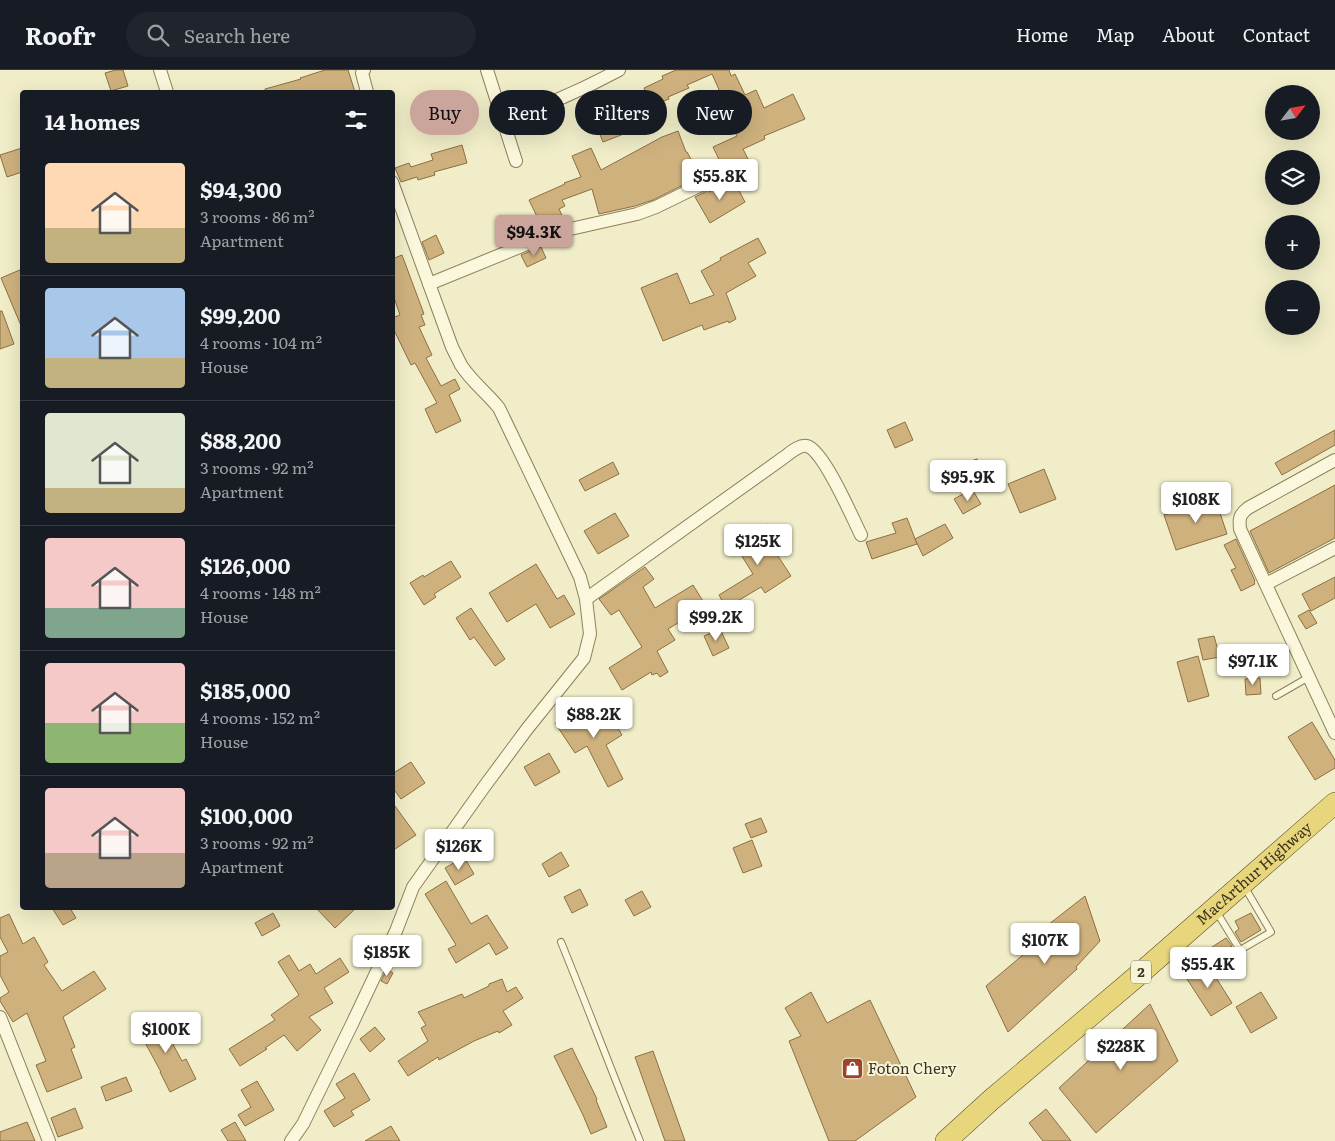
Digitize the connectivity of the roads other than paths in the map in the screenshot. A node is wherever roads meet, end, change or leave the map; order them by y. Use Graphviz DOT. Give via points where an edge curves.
graph roads {
  1 [pos="160,70"];
  2 [pos="364,70"];
  3 [pos="486,70"];
  4 [pos="620,70"];
  5 [pos="166,90"];
  6 [pos="366,90"];
  7 [pos="493,90"];
  8 [pos="565,97"];
  9 [pos="508,135"];
  10 [pos="516,161"];
  11 [pos="701,185"];
  12 [pos="395,190"];
  13 [pos="429,284"];
  14 [pos="1335,460"];
  15 [pos="861,534"];
  16 [pos="1335,548"];
  17 [pos="1266,584"];
  18 [pos="586,599"];
  19 [pos="1309,677"];
  20 [pos="1276,696"];
  21 [pos="1335,733"];
  22 [pos="1335,803"];
  23 [pos="1242,884"];
  24 [pos="1214,908"];
  25 [pos="561,942"];
  26 [pos="0,1017"];
  27 [pos="49,1141"];
  28 [pos="291,1141"];
  29 [pos="640,1141"];
  30 [pos="946,1141"];
  1 -- 5 [label="street"];
  2 -- 6 [label="street"];
  3 -- 7 [label="street"];
  4 -- 8 [label="street"];
  9 -- 10 [label="street"];
  11 -- 13 [label="street" via="637,214 558,232"];
  12 -- 13 [label="street"];
  13 -- 18 [label="street" via="461,365 488,393 510,429 580,577"];
  14 -- 17 [label="street" via="1248,508 1239,517 1240,529"];
  15 -- 18 [label="street" via="822,460 808,446 802,446"];
  16 -- 17 [label="street"];
  17 -- 19 [label="street"];
  18 -- 28 [label="street" via="590,634 584,658 527,729 413,887 352,1024 303,1124"];
  19 -- 20 [label="lane"];
  19 -- 21 [label="street"];
  22 -- 23 [label="highway, MacArthur Highway / 2"];
  23 -- 24 [label="highway, MacArthur Highway / 2"];
  23 -- 24 [label="lane" via="1271,932 1240,950"];
  24 -- 30 [label="highway, MacArthur Highway / 2"];
  25 -- 29 [label="lane"];
  26 -- 27 [label="street"];
}
